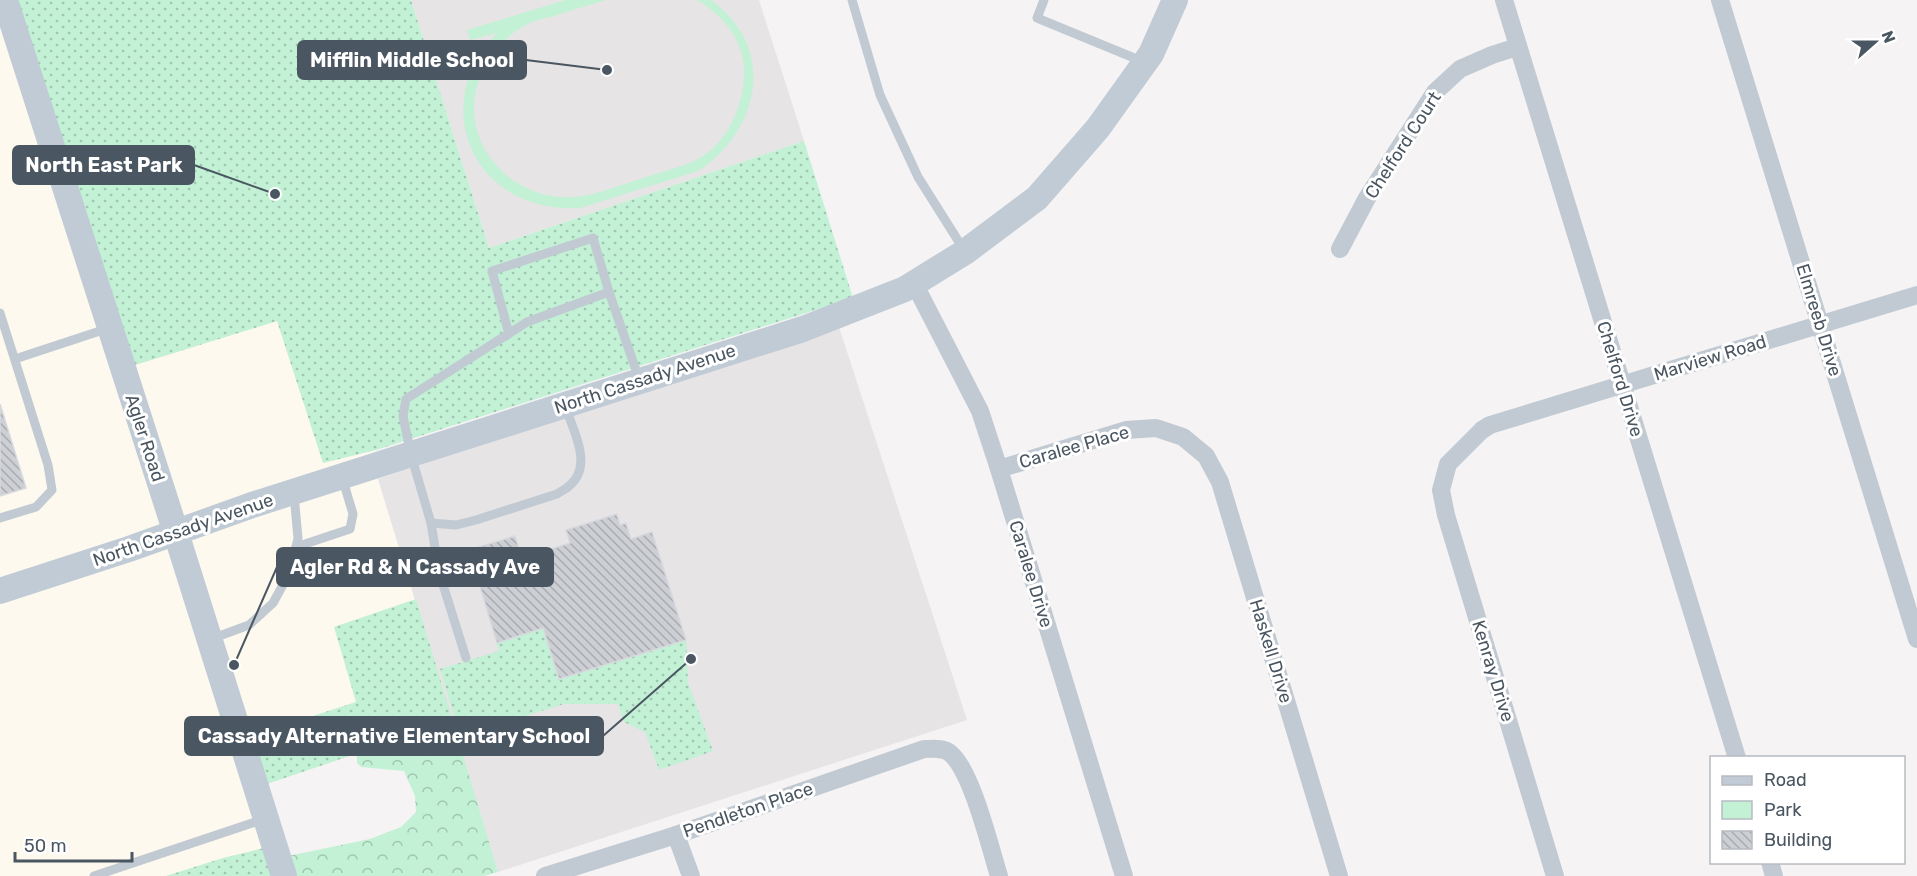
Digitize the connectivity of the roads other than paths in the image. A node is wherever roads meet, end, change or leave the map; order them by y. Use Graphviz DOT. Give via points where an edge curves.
graph roads {
  1 [pos="5,0"];
  2 [pos="852,0"];
  3 [pos="1044,0"];
  4 [pos="1175,0"];
  5 [pos="1504,0"];
  6 [pos="1720,0"];
  7 [pos="1517,47"];
  8 [pos="1144,62"];
  9 [pos="1340,249"];
  10 [pos="965,252"];
  11 [pos="914,283"];
  12 [pos="609,292"];
  13 [pos="1917,295"];
  14 [pos="0,313"];
  15 [pos="1820,324"];
  16 [pos="109,328"];
  17 [pos="509,334"];
  18 [pos="15,359"];
  19 [pos="640,381"];
  20 [pos="1622,385"];
  21 [pos="565,405"];
  22 [pos="1183,437"];
  23 [pos="411,456"];
  24 [pos="1448,465"];
  25 [pos="999,469"];
  26 [pos="342,477"];
  27 [pos="294,492"];
  28 [pos="0,518"];
  29 [pos="431,523"];
  30 [pos="176,532"];
  31 [pos="296,547"];
  32 [pos="0,591"];
  33 [pos="1917,639"];
  34 [pos="209,640"];
  35 [pos="466,658"];
  36 [pos="1736,756"];
  37 [pos="266,819"];
  38 [pos="676,835"];
  39 [pos="94,876"];
  40 [pos="284,876"];
  41 [pos="544,876"];
  42 [pos="692,876"];
  43 [pos="999,876"];
  44 [pos="1124,876"];
  45 [pos="1339,876"];
  46 [pos="1556,876"];
  1 -- 16 [label="main road, Agler Road"];
  2 -- 10 [label="lane" via="880,95 918,177"];
  3 -- 8 [label="lane" via="1037,18"];
  4 -- 8 [label="main road, North Cassady Avenue"];
  5 -- 7 [label="street, Chelford Drive"];
  6 -- 15 [label="street, Elmreeb Drive"];
  7 -- 9 [label="street, Chelford Court" via="1461,69 1435,92 1367,198"];
  7 -- 20 [label="street, Chelford Drive"];
  8 -- 10 [label="main road, North Cassady Avenue" via="1098,128 1037,198"];
  10 -- 11 [label="main road, North Cassady Avenue"];
  11 -- 19 [label="main road, North Cassady Avenue" via="803,329"];
  11 -- 25 [label="street, Caralee Drive" via="980,411"];
  12 -- 17 [label="lane" via="527,322"];
  12 -- 17 [label="lane" via="593,238 492,271"];
  12 -- 19 [label="lane"];
  13 -- 15 [label="street, Marview Road"];
  14 -- 18 [label="lane"];
  15 -- 20 [label="street, Marview Road"];
  15 -- 33 [label="street, Elmreeb Drive"];
  16 -- 18 [label="lane"];
  16 -- 30 [label="main road, Agler Road"];
  17 -- 23 [label="lane" via="406,399 403,416"];
  18 -- 28 [label="lane" via="52,490 36,507"];
  19 -- 21 [label="main road, North Cassady Avenue"];
  20 -- 24 [label="street, Marview Road" via="1490,425"];
  20 -- 36 [label="street, Chelford Drive"];
  21 -- 23 [label="main road, North Cassady Avenue"];
  21 -- 29 [label="lane" via="582,458 581,469 568,488 476,520 456,525"];
  22 -- 25 [label="street, Caralee Place" via="1155,428 1126,430"];
  22 -- 45 [label="street, Haskell Drive" via="1206,456 1220,482"];
  23 -- 26 [label="main road, North Cassady Avenue"];
  23 -- 29 [label="lane"];
  24 -- 46 [label="street, Kenray Drive" via="1441,489 1446,515"];
  25 -- 44 [label="street, Caralee Drive"];
  26 -- 27 [label="main road, North Cassady Avenue"];
  26 -- 31 [label="lane" via="353,514 350,529"];
  27 -- 30 [label="main road, North Cassady Avenue"];
  27 -- 31 [label="lane"];
  29 -- 35 [label="lane" via="439,572"];
  30 -- 32 [label="main road, North Cassady Avenue"];
  30 -- 34 [label="main road, Agler Road"];
  31 -- 34 [label="lane" via="291,570 273,603 249,625"];
  34 -- 37 [label="main road, Agler Road"];
  37 -- 39 [label="lane"];
  37 -- 40 [label="main road, Agler Road"];
  38 -- 41 [label="street, Pendleton Place"];
  38 -- 42 [label="street"];
  38 -- 43 [label="street, Pendleton Place" via="937,748 950,753 968,777"];
}
